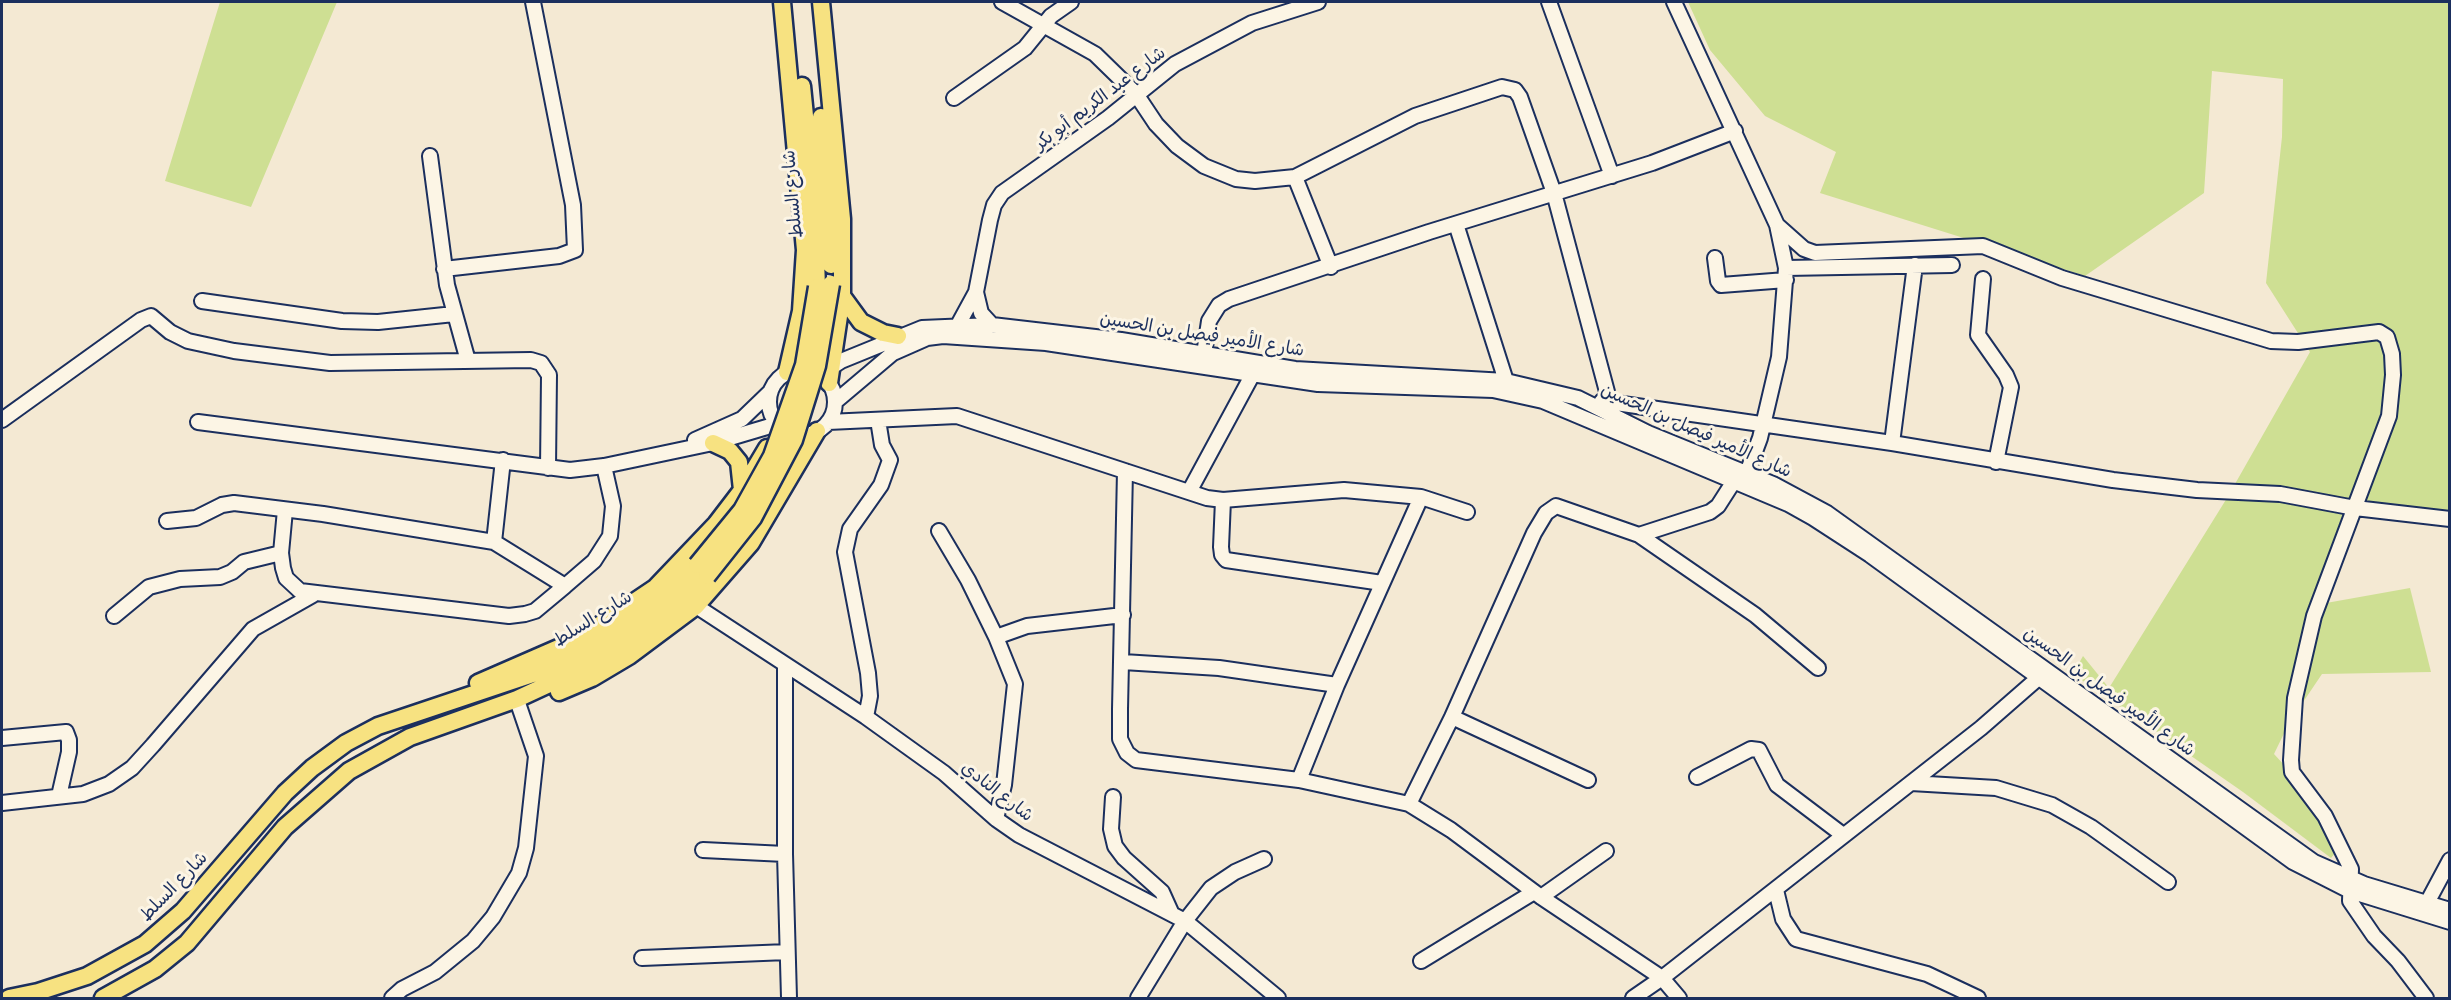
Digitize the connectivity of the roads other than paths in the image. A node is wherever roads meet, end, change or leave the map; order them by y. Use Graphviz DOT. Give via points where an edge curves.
graph roads {
  1 [pos="533,2"];
  2 [pos="782,2"];
  3 [pos="793,2"];
  4 [pos="811,2"];
  5 [pos="821,2"];
  6 [pos="1002,2"];
  7 [pos="1071,2"];
  8 [pos="1318,2"];
  9 [pos="1549,2"];
  10 [pos="1674,2"];
  11 [pos="1044,25"];
  12 [pos="1136,94"];
  13 [pos="954,98"];
  14 [pos="1735,131"];
  15 [pos="430,156"];
  16 [pos="1611,176"];
  17 [pos="1294,177"];
  18 [pos="1554,193"];
  19 [pos="1456,224"];
  20 [pos="1777,225"];
  21 [pos="1715,258"];
  22 [pos="1829,260"];
  23 [pos="1952,265"];
  24 [pos="1915,266"];
  25 [pos="1331,267"];
  26 [pos="444,269"];
  27 [pos="1786,274"];
  28 [pos="1983,279"];
  29 [pos="976,292"];
  30 [pos="842,296"];
  31 [pos="202,301"];
  32 [pos="454,314"];
  33 [pos="958,325"];
  34 [pos="992,325"];
  35 [pos="898,336"];
  36 [pos="1204,354"];
  37 [pos="468,361"];
  38 [pos="1260,363"];
  39 [pos="787,372"];
  40 [pos="828,375"];
  41 [pos="1252,376"];
  42 [pos="1506,381"];
  43 [pos="770,392"];
  44 [pos="1578,398"];
  45 [pos="835,402"];
  46 [pos="1610,402"];
  47 [pos="2,420"];
  48 [pos="878,420"];
  49 [pos="198,422"];
  50 [pos="778,425"];
  51 [pos="1762,426"];
  52 [pos="822,427"];
  53 [pos="713,443"];
  54 [pos="1892,443"];
  55 [pos="665,452"];
  56 [pos="503,460"];
  57 [pos="1996,462"];
  58 [pos="604,466"];
  59 [pos="548,468"];
  60 [pos="1718,468"];
  61 [pos="1125,471"];
  62 [pos="1747,473"];
  63 [pos="1734,481"];
  64 [pos="742,490"];
  65 [pos="1189,492"];
  66 [pos="1421,497"];
  67 [pos="1223,500"];
  68 [pos="2355,508"];
  69 [pos="285,510"];
  70 [pos="1467,512"];
  71 [pos="2450,519"];
  72 [pos="167,521"];
  73 [pos="939,531"];
  74 [pos="1639,535"];
  75 [pos="494,542"];
  76 [pos="281,553"];
  77 [pos="702,570"];
  78 [pos="1383,583"];
  79 [pos="565,586"];
  80 [pos="313,595"];
  81 [pos="696,606"];
  82 [pos="1123,615"];
  83 [pos="114,616"];
  84 [pos="996,637"];
  85 [pos="1123,662"];
  86 [pos="785,665"];
  87 [pos="1818,668"];
  88 [pos="2043,674"];
  89 [pos="1337,685"];
  90 [pos="461,698"];
  91 [pos="511,705"];
  92 [pos="866,717"];
  93 [pos="1452,717"];
  94 [pos="2,738"];
  95 [pos="1697,777"];
  96 [pos="1299,780"];
  97 [pos="1588,780"];
  98 [pos="1911,783"];
  99 [pos="59,796"];
  100 [pos="1113,797"];
  101 [pos="2,803"];
  102 [pos="1409,804"];
  103 [pos="996,819"];
  104 [pos="1843,835"];
  105 [pos="703,850"];
  106 [pos="1606,851"];
  107 [pos="785,854"];
  108 [pos="1264,859"];
  109 [pos="2450,860"];
  110 [pos="2168,882"];
  111 [pos="2351,886"];
  112 [pos="1776,890"];
  113 [pos="1537,895"];
  114 [pos="2427,903"];
  115 [pos="2450,910"];
  116 [pos="1171,912"];
  117 [pos="1185,921"];
  118 [pos="2450,922"];
  119 [pos="786,952"];
  120 [pos="642,958"];
  121 [pos="1421,961"];
  122 [pos="1662,978"];
  123 [pos="9,999"];
  124 [pos="103,999"];
  125 [pos="392,999"];
  126 [pos="789,999"];
  127 [pos="1138,999"];
  128 [pos="1278,999"];
  129 [pos="1633,999"];
  130 [pos="1679,999"];
  131 [pos="1978,999"];
  132 [pos="2426,999"];
  1 -- 26 [label="street" via="573,205 575,250 559,256"];
  2 -- 39 [label="main road" via="805,250 801,311"];
  3 -- 77 [label="main road, شارع السلط, bridge" via="816,236 817,279 811,331 799,380 772,456"];
  4 -- 77 [label="main road, شارع السلط, bridge" via="831,254 824,334 804,410 778,474 753,518"];
  5 -- 30 [label="main road" via="840,198"];
  6 -- 11 [label="street"];
  7 -- 11 [label="street"];
  8 -- 12 [label="street, شارع عبد الكريم أبو بكر" via="1252,23 1175,64"];
  9 -- 16 [label="street"];
  10 -- 14 [label="street"];
  11 -- 12 [label="street" via="1095,54"];
  11 -- 13 [label="street" via="1025,48"];
  12 -- 17 [label="street" via="1156,124 1204,166 1236,179"];
  12 -- 29 [label="street, شارع عبد الكريم أبو بكر" via="999,196 990,220"];
  14 -- 16 [label="street"];
  14 -- 20 [label="street"];
  15 -- 26 [label="street"];
  16 -- 18 [label="street"];
  17 -- 18 [label="street" via="1415,116 1509,87 1520,97"];
  17 -- 25 [label="street"];
  18 -- 19 [label="street"];
  18 -- 46 [label="street"];
  19 -- 25 [label="street"];
  19 -- 42 [label="street"];
  20 -- 22 [label="street" via="1804,249"];
  20 -- 27 [label="street"];
  21 -- 27 [label="street" via="1718,281 1725,286"];
  22 -- 24 [label="street"];
  22 -- 27 [label="street"];
  22 -- 68 [label="street" via="1981,245 2062,279 2271,341 2384,333 2392,354 2393,398"];
  23 -- 24 [label="street"];
  24 -- 54 [label="street"];
  25 -- 36 [label="street" via="1219,305 1207,328"];
  26 -- 32 [label="street"];
  27 -- 51 [label="street" via="1779,357"];
  28 -- 57 [label="street" via="1978,335 2011,387"];
  29 -- 33 [label="street, شارع عبد الكريم أبو بكر"];
  29 -- 34 [label="street" via="981,313"];
  30 -- 35 [label="main road" via="861,322"];
  30 -- 40 [label="main road"];
  31 -- 32 [label="street" via="342,321 378,322"];
  32 -- 37 [label="street"];
  33 -- 34 [label="street, شارع الأمير فيصل بن الحسين"];
  33 -- 35 [label="street, شارع الأمير فيصل بن الحسين" via="922,328"];
  34 -- 36 [label="street, شارع الأمير فيصل بن الحسين"];
  35 -- 40 [label="street, شارع الأمير فيصل بن الحسين"];
  36 -- 38 [label="street, شارع الأمير فيصل بن الحسين"];
  37 -- 47 [label="street" via="330,363 234,351 178,336 149,316"];
  37 -- 59 [label="street" via="531,360 546,367"];
  38 -- 41 [label="street"];
  38 -- 42 [label="street, شارع الأمير فيصل بن الحسين" via="1352,373"];
  39 -- 40 [label="street" via="807,369"];
  39 -- 43 [label="street"];
  40 -- 45 [label="street"];
  41 -- 45 [label="street, شارع الأمير فيصل بن الحسين" via="1046,343 944,336 893,353"];
  41 -- 60 [label="street, شارع الأمير فيصل بن الحسين" via="1318,384 1514,393 1564,408"];
  41 -- 65 [label="street"];
  42 -- 44 [label="street, شارع الأمير فيصل بن الحسين"];
  43 -- 50 [label="street" via="769,406"];
  43 -- 55 [label="street" via="752,412 735,423"];
  44 -- 46 [label="street"];
  44 -- 60 [label="street, شارع الأمير فيصل بن الحسين"];
  45 -- 52 [label="street"];
  46 -- 51 [label="street"];
  48 -- 52 [label="street"];
  48 -- 61 [label="street" via="957,416"];
  48 -- 92 [label="street" via="882,445 890,460 881,485 850,529 845,552 868,673 870,696"];
  49 -- 56 [label="street"];
  50 -- 52 [label="street" via="796,434"];
  50 -- 53 [label="street"];
  50 -- 64 [label="main road"];
  51 -- 54 [label="street"];
  51 -- 62 [label="street"];
  52 -- 81 [label="main road" via="751,543"];
  53 -- 55 [label="street"];
  53 -- 64 [label="main road" via="730,451 739,462"];
  54 -- 57 [label="street"];
  55 -- 58 [label="street"];
  56 -- 59 [label="street"];
  56 -- 75 [label="street"];
  57 -- 68 [label="street" via="2172,487 2280,495"];
  58 -- 59 [label="street"];
  58 -- 79 [label="street" via="613,506 610,536 594,561"];
  60 -- 62 [label="street, شارع الأمير فيصل بن الحسين"];
  60 -- 63 [label="street, شارع الأمير فيصل بن الحسين"];
  61 -- 65 [label="street"];
  61 -- 82 [label="street"];
  62 -- 88 [label="street, شارع الأمير فيصل بن الحسين" via="1795,495 1847,526"];
  63 -- 74 [label="street" via="1710,512"];
  63 -- 88 [label="street, شارع الأمير فيصل بن الحسين" via="1813,518"];
  64 -- 90 [label="main road" via="688,556 655,588 579,639 482,681"];
  65 -- 67 [label="street"];
  66 -- 67 [label="street" via="1333,490"];
  66 -- 70 [label="street"];
  66 -- 78 [label="street"];
  67 -- 78 [label="street" via="1221,555 1226,561"];
  68 -- 71 [label="street"];
  68 -- 111 [label="street" via="2314,616 2295,698 2290,760 2298,782 2325,816 2336,838 2351,869"];
  69 -- 72 [label="street" via="234,502 196,518"];
  69 -- 75 [label="street"];
  69 -- 76 [label="street"];
  73 -- 84 [label="street"];
  74 -- 87 [label="street" via="1755,615"];
  74 -- 93 [label="street" via="1560,506 1546,513"];
  75 -- 79 [label="street"];
  76 -- 80 [label="street" via="286,578 292,586"];
  76 -- 83 [label="street" via="244,562 220,577 180,579 149,587"];
  77 -- 90 [label="main road, شارع السلط" via="590,647 536,673"];
  77 -- 91 [label="main road, شارع السلط" via="659,619 606,655"];
  78 -- 89 [label="street"];
  79 -- 80 [label="street" via="535,610 509,616"];
  80 -- 99 [label="street" via="253,629 132,768 98,789"];
  81 -- 86 [label="street, شارع النادي"];
  81 -- 91 [label="main road" via="592,678"];
  82 -- 84 [label="street" via="1027,626"];
  82 -- 85 [label="street"];
  84 -- 103 [label="street" via="1015,684 1004,785"];
  85 -- 89 [label="street" via="1219,668"];
  85 -- 96 [label="street" via="1120,739 1131,758"];
  86 -- 92 [label="street, شارع النادي"];
  86 -- 107 [label="street"];
  88 -- 98 [label="street"];
  88 -- 111 [label="street, شارع الأمير فيصل بن الحسين" via="2293,862"];
  89 -- 96 [label="street"];
  90 -- 123 [label="main road, شارع السلط" via="378,726 312,768 262,818 183,911 145,944 87,976"];
  91 -- 124 [label="main road, شارع السلط" via="402,741 333,783 285,827 187,944 155,969"];
  91 -- 125 [label="street" via="532,739 536,756 526,848 519,873 473,941 435,972 402,989"];
  92 -- 103 [label="street, شارع النادي" via="944,773"];
  93 -- 97 [label="street"];
  93 -- 102 [label="street"];
  94 -- 99 [label="street" via="62,731 68,734 69,752"];
  95 -- 104 [label="street" via="1751,749 1759,750 1777,785"];
  96 -- 102 [label="street"];
  98 -- 104 [label="street"];
  98 -- 110 [label="street" via="1988,787 2052,805 2091,826"];
  99 -- 101 [label="street"];
  100 -- 116 [label="street" via="1111,829 1115,846 1162,891"];
  102 -- 113 [label="street"];
  103 -- 116 [label="street, شارع النادي" via="1019,835"];
  104 -- 112 [label="street"];
  105 -- 107 [label="street"];
  106 -- 113 [label="street"];
  107 -- 119 [label="street"];
  108 -- 117 [label="street" via="1210,888"];
  109 -- 114 [label="street"];
  111 -- 114 [label="street, شارع الأمير فيصل بن الحسين"];
  111 -- 118 [label="street, شارع الأمير فيصل بن الحسين"];
  111 -- 132 [label="street" via="2353,908"];
  112 -- 122 [label="street"];
  112 -- 131 [label="street" via="1788,928 1801,942 1928,974"];
  113 -- 121 [label="street"];
  113 -- 122 [label="street"];
  114 -- 115 [label="street, شارع الأمير فيصل بن الحسين"];
  116 -- 117 [label="street, شارع النادي"];
  117 -- 127 [label="street"];
  117 -- 128 [label="street, شارع النادي"];
  119 -- 120 [label="street"];
  119 -- 126 [label="street"];
  122 -- 129 [label="street"];
  122 -- 130 [label="street"];
}
